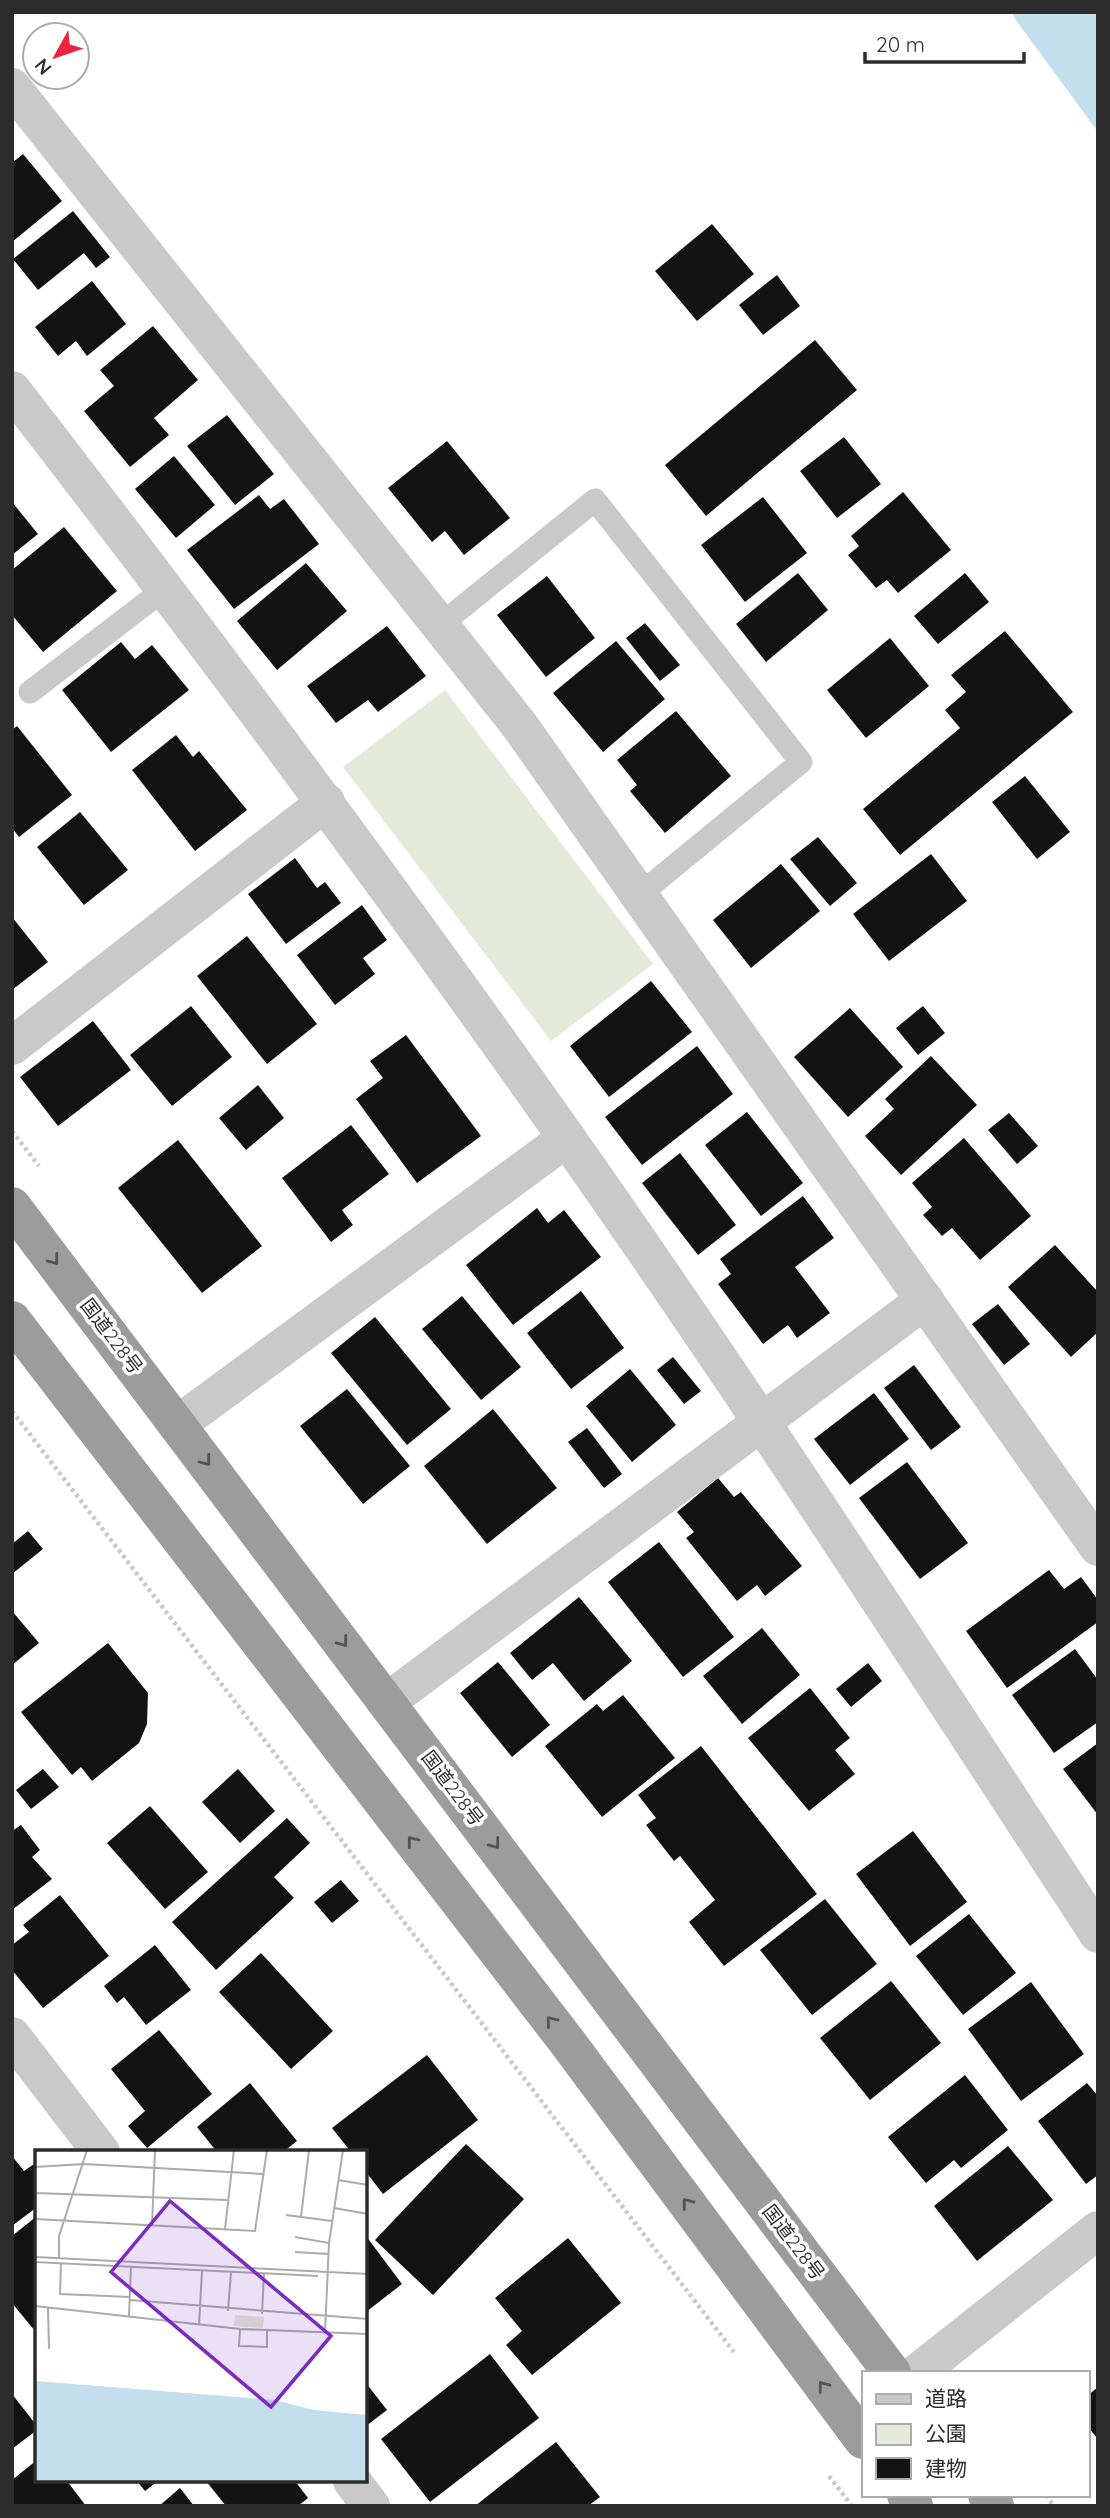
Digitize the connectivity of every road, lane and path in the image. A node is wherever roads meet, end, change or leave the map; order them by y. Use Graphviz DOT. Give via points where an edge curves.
graph roads {
  1 [pos="12,87"];
  2 [pos="12,390"];
  3 [pos="166,589"];
  4 [pos="440,625"];
  5 [pos="30,692"];
  6 [pos="326,802"];
  7 [pos="639,895"];
  8 [pos="12,1046"];
  9 [pos="567,1138"];
  10 [pos="12,1206"];
  11 [pos="925,1300"];
  12 [pos="12,1320"];
  13 [pos="12,1411"];
  14 [pos="762,1422"];
  15 [pos="178,1424"];
  16 [pos="1098,1547"];
  17 [pos="388,1701"];
  18 [pos="1098,1934"];
  19 [pos="12,2036"];
  20 [pos="99,2150"];
  21 [pos="1098,2230"];
  22 [pos="741,2362"];
  23 [pos="890,2371"];
  24 [pos="920,2371"];
  25 [pos="862,2439"];
  26 [pos="826,2473"];
  27 [pos="852,2506"];
  1 -- 4 [label="street"];
  2 -- 3 [label="street"];
  3 -- 5 [label="lane"];
  3 -- 6 [label="street"];
  4 -- 7 [label="street" via="520,726"];
  4 -- 7 [label="lane" via="596,500 801,762"];
  6 -- 8 [label="street"];
  6 -- 9 [label="street"];
  7 -- 11 [label="street"];
  9 -- 14 [label="street"];
  9 -- 15 [label="street"];
  10 -- 15 [label="highway, 国道228号, one-way"];
  11 -- 14 [label="street"];
  11 -- 16 [label="street"];
  25 -- 12 [label="highway, one-way" via="568,2043"];
  13 -- 22 [label="path"];
  14 -- 17 [label="street"];
  14 -- 18 [label="street"];
  15 -- 17 [label="highway, 国道228号, one-way"];
  17 -- 23 [label="highway, 国道228号, one-way"];
  19 -- 20 [label="street"];
  21 -- 24 [label="street"];
  26 -- 27 [label="path"];
}
